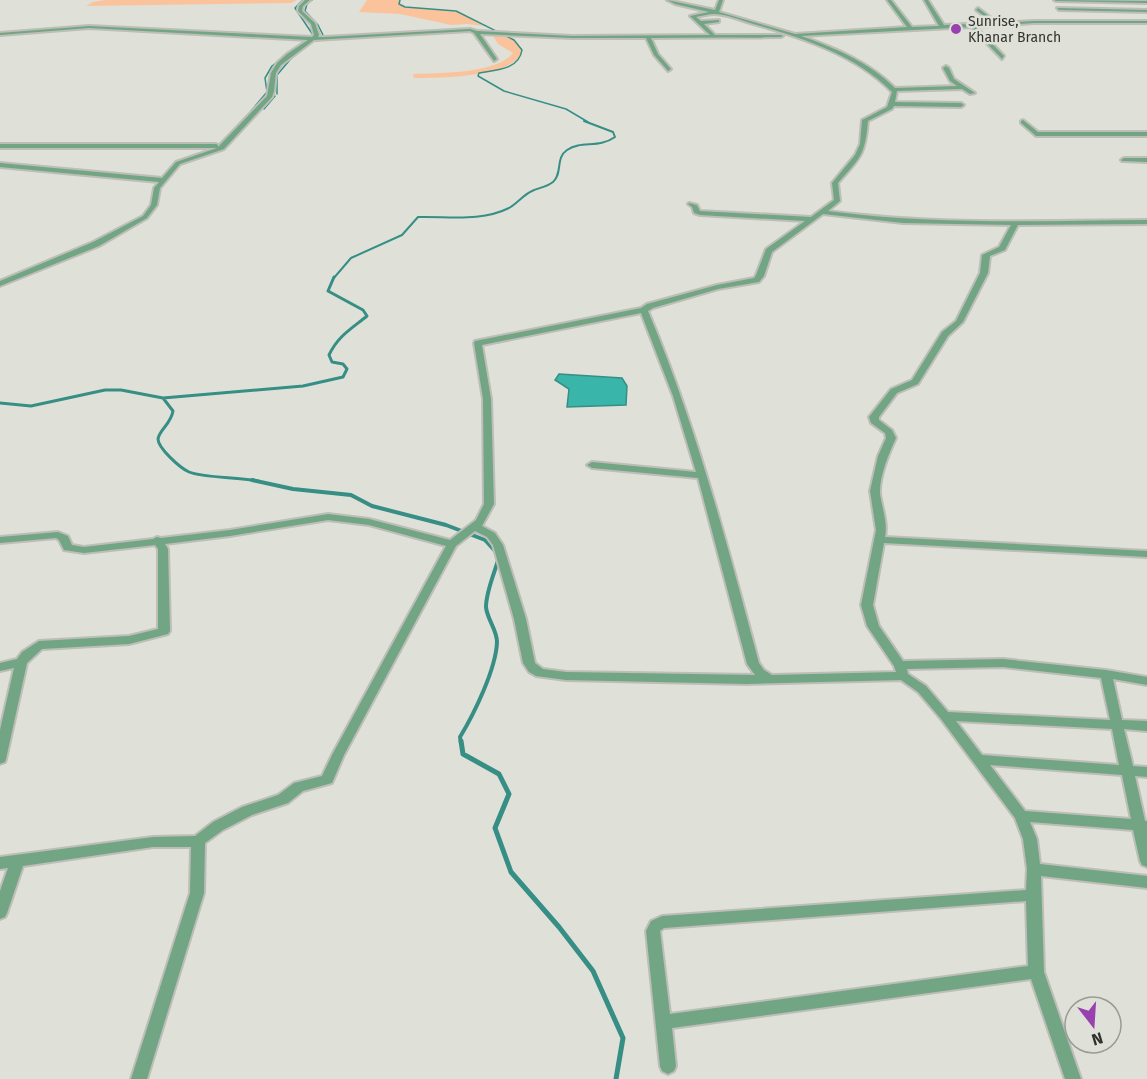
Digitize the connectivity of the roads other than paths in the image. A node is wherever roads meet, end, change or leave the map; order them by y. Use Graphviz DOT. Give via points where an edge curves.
graph roads {
  1 [pos="308,0"];
  2 [pos="669,0"];
  3 [pos="721,0"];
  4 [pos="889,0"];
  5 [pos="926,0"];
  6 [pos="1051,0"];
  7 [pos="1056,0"];
  8 [pos="1147,2"];
  9 [pos="978,9"];
  10 [pos="1059,9"];
  11 [pos="1147,11"];
  12 [pos="717,17"];
  13 [pos="1074,22"];
  14 [pos="1147,22"];
  15 [pos="699,23"];
  16 [pos="996,24"];
  17 [pos="972,25"];
  18 [pos="942,27"];
  19 [pos="911,30"];
  20 [pos="474,32"];
  21 [pos="0,34"];
  22 [pos="713,35"];
  23 [pos="790,35"];
  24 [pos="647,36"];
  25 [pos="313,39"];
  26 [pos="1002,57"];
  27 [pos="494,59"];
  28 [pos="946,68"];
  29 [pos="668,69"];
  30 [pos="964,87"];
  31 [pos="893,90"];
  32 [pos="972,93"];
  33 [pos="892,104"];
  34 [pos="962,105"];
  35 [pos="1023,122"];
  36 [pos="1147,134"];
  37 [pos="0,146"];
  38 [pos="224,146"];
  39 [pos="1124,160"];
  40 [pos="1147,160"];
  41 [pos="0,165"];
  42 [pos="164,180"];
  43 [pos="691,204"];
  44 [pos="822,212"];
  45 [pos="810,219"];
  46 [pos="1147,222"];
  47 [pos="1016,223"];
  48 [pos="0,284"];
  49 [pos="644,310"];
  50 [pos="592,465"];
  51 [pos="702,475"];
  52 [pos="472,528"];
  53 [pos="0,540"];
  54 [pos="156,540"];
  55 [pos="879,540"];
  56 [pos="454,542"];
  57 [pos="1147,554"];
  58 [pos="21,662"];
  59 [pos="0,667"];
  60 [pos="901,671"];
  61 [pos="1106,674"];
  62 [pos="770,679"];
  63 [pos="1147,681"];
  64 [pos="945,716"];
  65 [pos="1116,724"];
  66 [pos="1147,726"];
  67 [pos="0,759"];
  68 [pos="980,760"];
  69 [pos="1126,771"];
  70 [pos="1147,772"];
  71 [pos="1021,816"];
  72 [pos="1143,826"];
  73 [pos="198,842"];
  74 [pos="17,861"];
  75 [pos="1147,861"];
  76 [pos="0,863"];
  77 [pos="1034,868"];
  78 [pos="1147,882"];
  79 [pos="1033,895"];
  80 [pos="0,913"];
  81 [pos="1036,972"];
  82 [pos="663,1022"];
  83 [pos="668,1066"];
  84 [pos="139,1079"];
  85 [pos="1072,1079"];
  1 -- 25 [label="street" via="300,11 313,24 317,35"];
  2 -- 12 [label="street"];
  3 -- 12 [label="street"];
  4 -- 19 [label="street"];
  5 -- 18 [label="street"];
  6 -- 10 [label="street"];
  7 -- 8 [label="street"];
  9 -- 16 [label="street"];
  10 -- 11 [label="street"];
  10 -- 13 [label="street"];
  12 -- 15 [label="street"];
  12 -- 15 [label="street" via="692,15"];
  12 -- 23 [label="street"];
  13 -- 14 [label="street"];
  13 -- 16 [label="street"];
  15 -- 22 [label="street"];
  16 -- 17 [label="street"];
  17 -- 18 [label="street"];
  17 -- 26 [label="street"];
  18 -- 19 [label="street"];
  19 -- 23 [label="street"];
  20 -- 24 [label="street"];
  20 -- 25 [label="street"];
  20 -- 27 [label="street"];
  21 -- 25 [label="street" via="89,27"];
  22 -- 23 [label="street"];
  22 -- 24 [label="street"];
  23 -- 31 [label="street" via="863,64"];
  24 -- 29 [label="street"];
  25 -- 38 [label="street" via="281,61 271,79 269,98"];
  28 -- 30 [label="street" via="952,80"];
  30 -- 31 [label="street"];
  30 -- 32 [label="street"];
  31 -- 33 [label="street"];
  33 -- 34 [label="street"];
  33 -- 44 [label="street" via="865,120 858,156 835,183 837,201"];
  35 -- 36 [label="street" via="1036,134"];
  37 -- 38 [label="street"];
  38 -- 42 [label="street" via="178,163"];
  39 -- 40 [label="street"];
  41 -- 42 [label="street"];
  42 -- 48 [label="street" via="145,218 96,244"];
  43 -- 45 [label="street" via="700,213"];
  44 -- 45 [label="street"];
  44 -- 47 [label="street" via="871,219"];
  45 -- 49 [label="street" via="769,251 756,280 717,287"];
  46 -- 47 [label="street"];
  47 -- 55 [label="street" via="1002,248 986,255 984,273 959,322 945,334 915,382 894,391 874,417 891,438 876,491"];
  49 -- 51 [label="street" via="664,356"];
  49 -- 52 [label="street" via="478,343 487,399 489,504 480,522"];
  50 -- 51 [label="street"];
  51 -- 62 [label="street" via="753,664"];
  52 -- 56 [label="street"];
  52 -- 62 [label="street" via="491,535 498,545 532,669 566,676"];
  53 -- 54 [label="street" via="58,535 68,548 77,550"];
  54 -- 56 [label="street" via="328,517 369,522"];
  54 -- 58 [label="street" via="163,549 165,631 129,640 39,645"];
  55 -- 57 [label="street"];
  55 -- 60 [label="street" via="867,605 873,627"];
  56 -- 73 [label="street" via="327,780 299,787 283,799 247,811"];
  58 -- 59 [label="street"];
  58 -- 67 [label="street"];
  60 -- 61 [label="street" via="1003,663"];
  60 -- 62 [label="street"];
  60 -- 64 [label="street"];
  61 -- 63 [label="street"];
  61 -- 65 [label="street"];
  64 -- 65 [label="street"];
  64 -- 68 [label="street"];
  65 -- 66 [label="street"];
  65 -- 69 [label="street"];
  68 -- 69 [label="street"];
  68 -- 71 [label="street"];
  69 -- 70 [label="street"];
  69 -- 72 [label="street"];
  71 -- 72 [label="street"];
  71 -- 77 [label="street" via="1030,839"];
  72 -- 75 [label="street"];
  73 -- 74 [label="street" via="153,842"];
  73 -- 84 [label="street" via="197,893"];
  74 -- 76 [label="street"];
  74 -- 80 [label="street"];
  77 -- 78 [label="street"];
  77 -- 79 [label="street"];
  79 -- 81 [label="street"];
  79 -- 82 [label="street" via="662,922 653,928"];
  81 -- 82 [label="street"];
  81 -- 85 [label="street"];
  82 -- 83 [label="street"];
}
